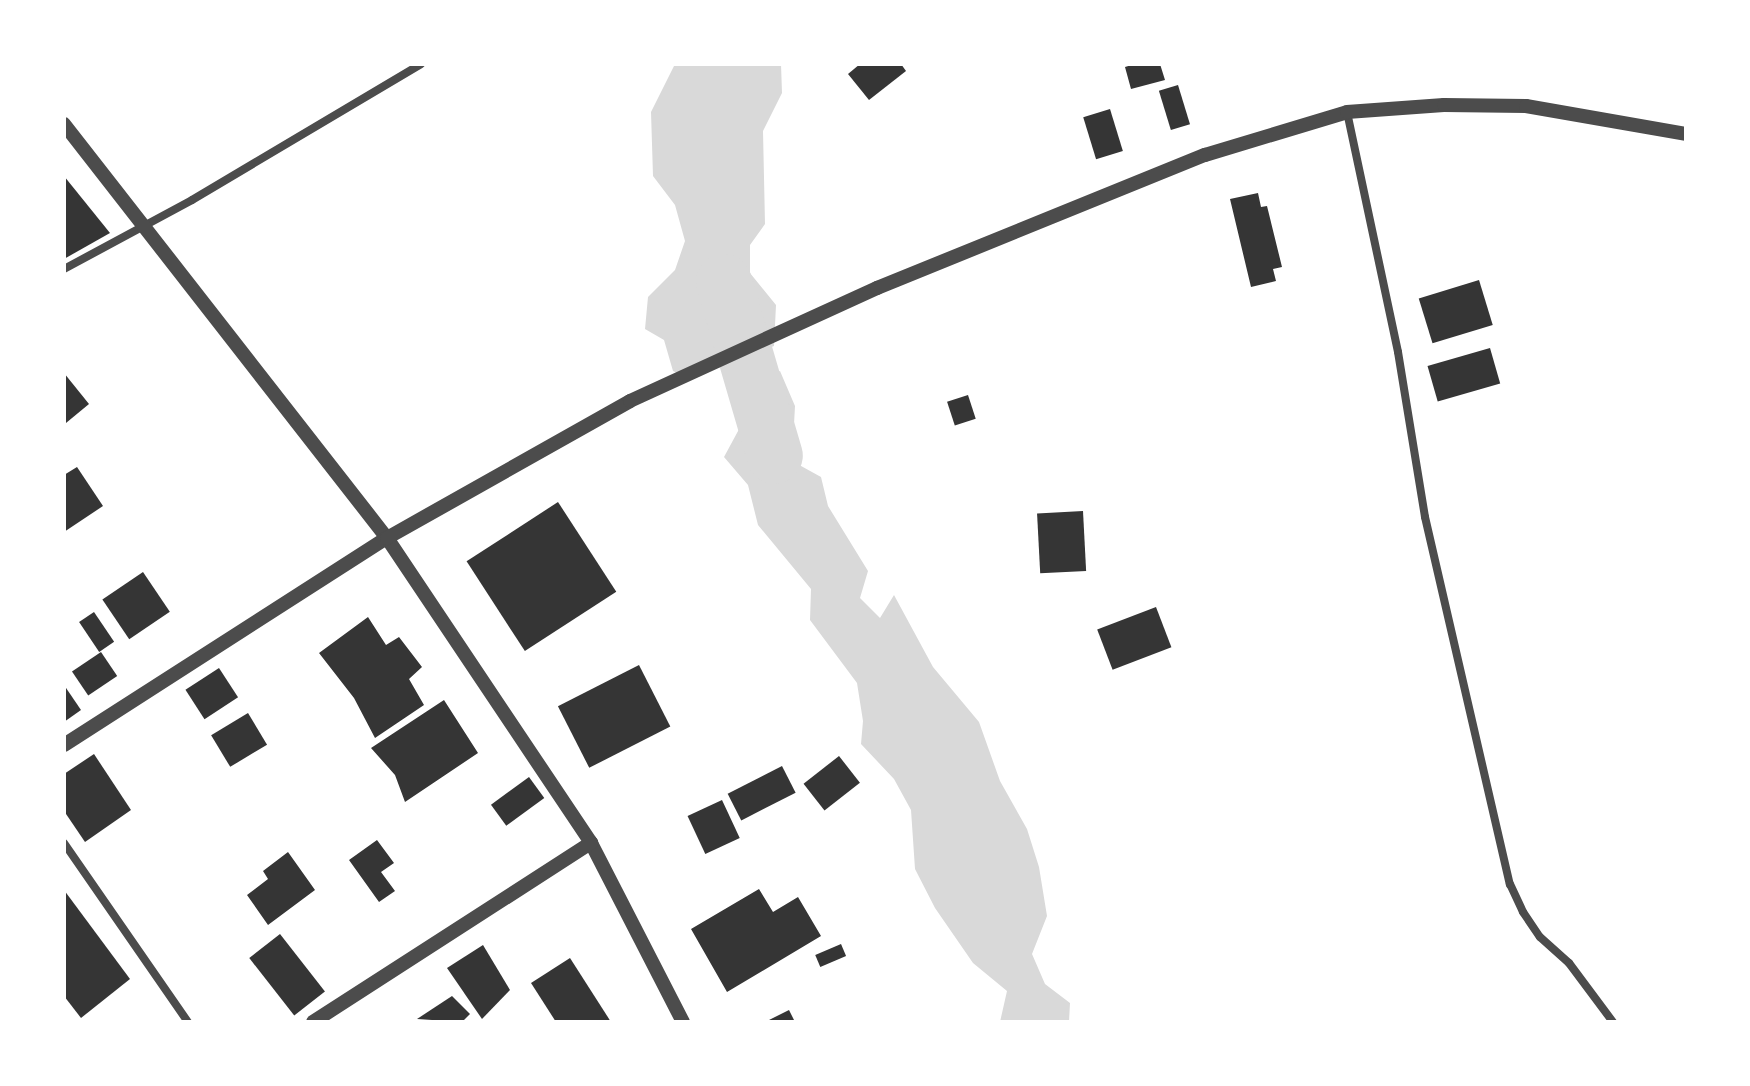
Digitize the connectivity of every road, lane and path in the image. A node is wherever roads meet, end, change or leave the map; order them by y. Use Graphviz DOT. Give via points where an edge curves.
graph roads {
  1 [pos="421,64"];
  2 [pos="1347,112"];
  3 [pos="64,124"];
  4 [pos="1686,134"];
  5 [pos="142,227"];
  6 [pos="64,269"];
  7 [pos="387,538"];
  8 [pos="64,745"];
  9 [pos="64,843"];
  10 [pos="591,843"];
  11 [pos="188,1022"];
  12 [pos="313,1022"];
  13 [pos="683,1022"];
  14 [pos="1613,1022"];
  1 -- 5 [label="street"];
  2 -- 4 [label="street" via="1526,106"];
  2 -- 7 [label="street" via="1205,155 877,288 630,401"];
  2 -- 14 [label="street" via="1398,352 1425,517 1510,884 1540,937 1569,963"];
  3 -- 5 [label="street"];
  5 -- 6 [label="street"];
  5 -- 7 [label="street"];
  7 -- 8 [label="street"];
  7 -- 10 [label="street"];
  9 -- 11 [label="street"];
  10 -- 12 [label="street"];
  10 -- 13 [label="street"];
}
